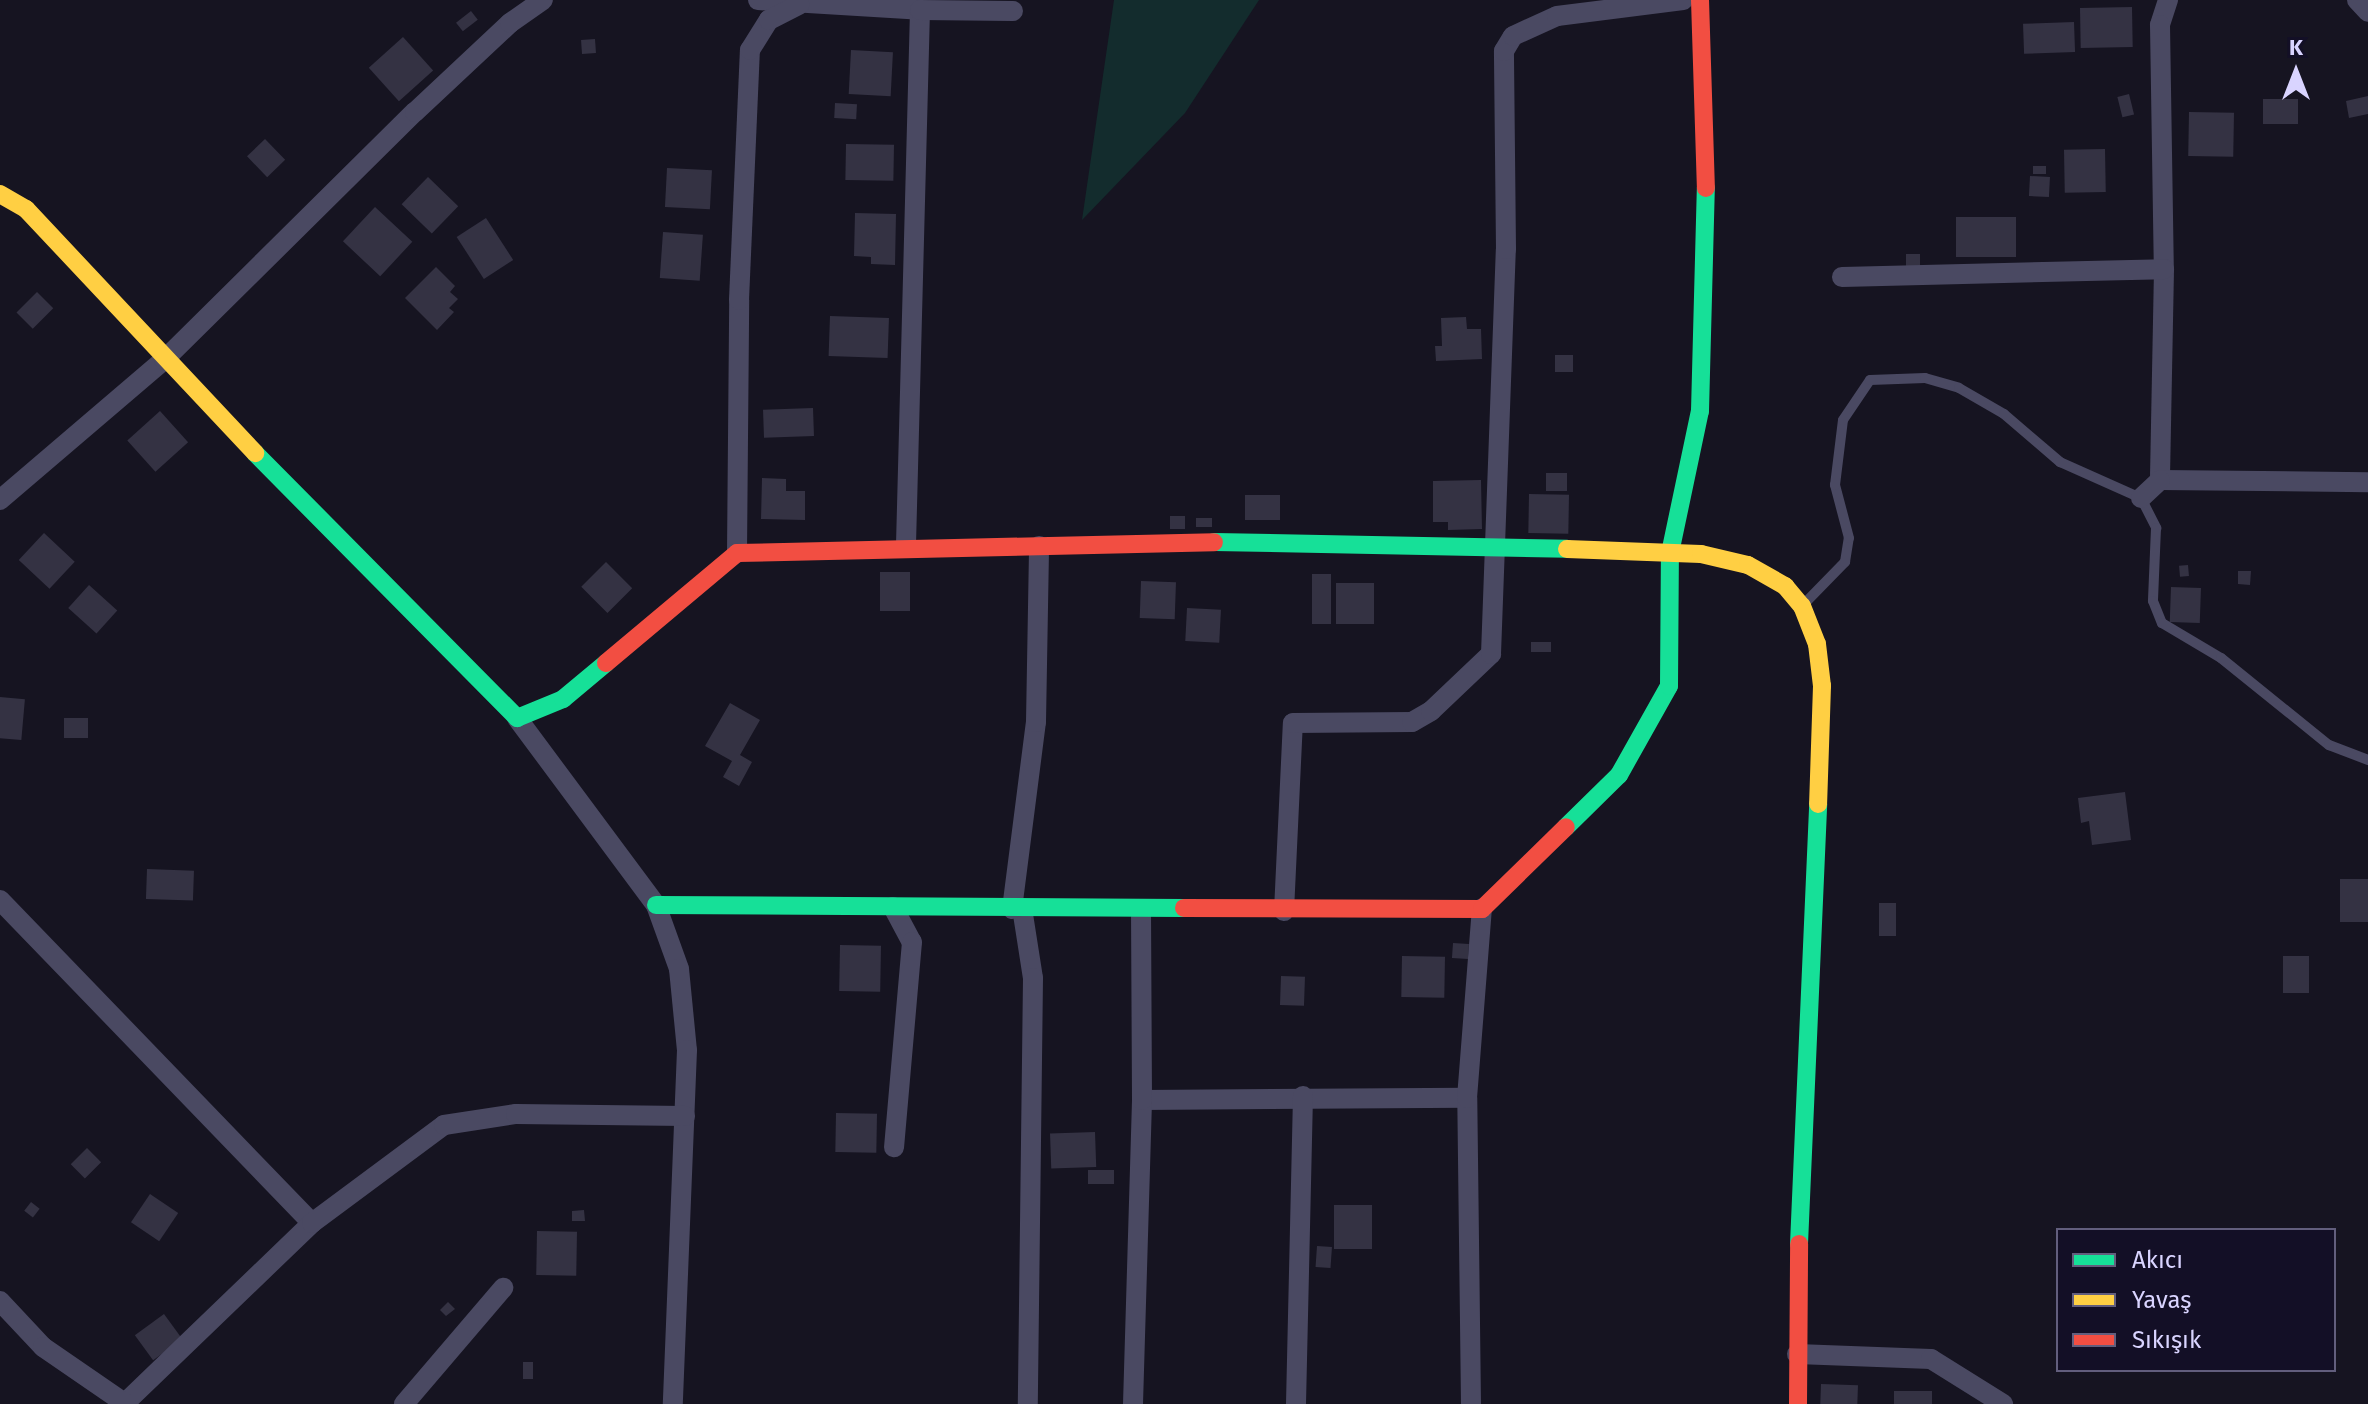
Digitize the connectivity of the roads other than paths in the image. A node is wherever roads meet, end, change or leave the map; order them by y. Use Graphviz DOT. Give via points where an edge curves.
graph roads {
  1 [pos="543,0"];
  2 [pos="758,0"];
  3 [pos="1683,0"];
  4 [pos="1700,0"];
  5 [pos="2168,0"];
  6 [pos="2357,0"];
  7 [pos="801,4"];
  8 [pos="920,10"];
  9 [pos="1013,11"];
  10 [pos="2368,12"];
  11 [pos="0,194"];
  12 [pos="2164,269"];
  13 [pos="1842,277"];
  14 [pos="164,360"];
  15 [pos="2160,480"];
  16 [pos="2368,482"];
  17 [pos="2141,498"];
  18 [pos="0,500"];
  19 [pos="906,544"];
  20 [pos="1039,546"];
  21 [pos="1492,547"];
  22 [pos="737,553"];
  23 [pos="1670,553"];
  24 [pos="1802,606"];
  25 [pos="517,718"];
  26 [pos="2368,760"];
  27 [pos="0,900"];
  28 [pos="656,905"];
  29 [pos="893,907"];
  30 [pos="1017,908"];
  31 [pos="1141,909"];
  32 [pos="1482,909"];
  33 [pos="1284,911"];
  34 [pos="1303,1096"];
  35 [pos="1467,1098"];
  36 [pos="1142,1100"];
  37 [pos="685,1116"];
  38 [pos="894,1147"];
  39 [pos="312,1223"];
  40 [pos="503,1288"];
  41 [pos="0,1301"];
  42 [pos="1797,1354"];
  43 [pos="126,1403"];
  44 [pos="404,1404"];
  45 [pos="673,1404"];
  46 [pos="1028,1404"];
  47 [pos="1133,1404"];
  48 [pos="1296,1404"];
  49 [pos="1471,1404"];
  50 [pos="1798,1404"];
  51 [pos="2003,1404"];
  1 -- 14 [label="street" via="510,23 415,112"];
  2 -- 7 [label="street"];
  3 -- 21 [label="street" via="1557,16 1513,36 1504,51 1506,249"];
  4 -- 23 [label="street" via="1706,170 1700,411"];
  5 -- 12 [label="street" via="2160,25 2159,82"];
  6 -- 10 [label="street"];
  7 -- 8 [label="street"];
  7 -- 22 [label="street" via="769,20 750,50 739,300"];
  8 -- 9 [label="street"];
  8 -- 19 [label="street"];
  11 -- 14 [label="street" via="26,209"];
  12 -- 13 [label="street"];
  12 -- 15 [label="street"];
  14 -- 18 [label="street"];
  14 -- 25 [label="street"];
  15 -- 16 [label="street"];
  15 -- 17 [label="street"];
  17 -- 24 [label="lane" via="2060,462 2004,414 1959,388 1925,378 1870,380 1843,420 1837,452 1835,485 1849,538 1845,562"];
  17 -- 26 [label="lane" via="2156,528 2153,601 2162,623 2221,658 2329,745"];
  19 -- 20 [label="street"];
  19 -- 22 [label="street"];
  20 -- 21 [label="street" via="1143,541"];
  20 -- 30 [label="street" via="1036,722"];
  21 -- 23 [label="street"];
  21 -- 33 [label="street" via="1491,654 1431,711 1396,724 1293,723"];
  22 -- 25 [label="street" via="563,699"];
  23 -- 24 [label="street" via="1748,565 1785,586"];
  23 -- 32 [label="street" via="1672,660 1669,686 1655,719 1619,775"];
  24 -- 42 [label="street" via="1817,644 1822,686"];
  25 -- 28 [label="street"];
  27 -- 39 [label="street"];
  28 -- 29 [label="street"];
  28 -- 37 [label="street" via="685,1000"];
  29 -- 30 [label="street"];
  29 -- 38 [label="street" via="912,942"];
  30 -- 31 [label="street"];
  30 -- 46 [label="street" via="1033,978"];
  31 -- 33 [label="street"];
  31 -- 36 [label="street"];
  32 -- 33 [label="street"];
  32 -- 35 [label="street"];
  34 -- 35 [label="street"];
  34 -- 36 [label="street"];
  34 -- 48 [label="street"];
  35 -- 49 [label="street"];
  36 -- 47 [label="street"];
  37 -- 39 [label="street" via="516,1114 444,1125"];
  37 -- 45 [label="street"];
  39 -- 43 [label="street"];
  40 -- 44 [label="street"];
  41 -- 43 [label="street" via="43,1347"];
  42 -- 50 [label="street"];
  42 -- 51 [label="street" via="1931,1359"];
}
